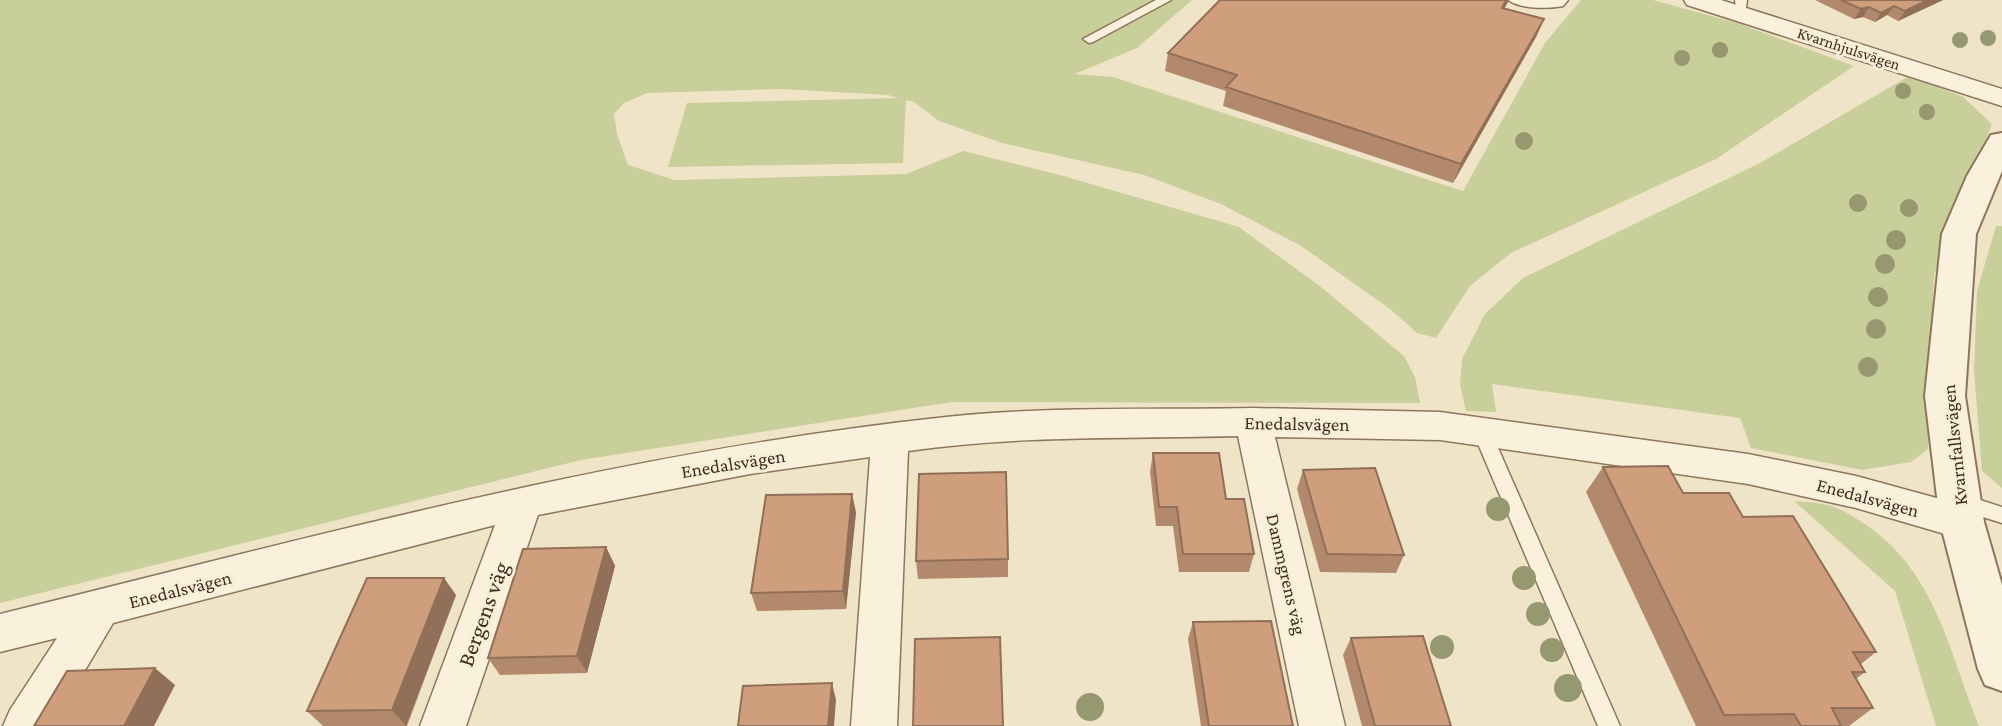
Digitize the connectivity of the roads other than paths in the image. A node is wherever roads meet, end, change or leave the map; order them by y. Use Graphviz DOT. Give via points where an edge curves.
graph roads {
  1 [pos="1165,0"];
  2 [pos="1514,0"];
  3 [pos="1562,0"];
  4 [pos="1696,0"];
  5 [pos="1741,6"];
  6 [pos="1089,39"];
  7 [pos="2002,98"];
  8 [pos="2002,142"];
  9 [pos="1253,422"];
  10 [pos="1482,432"];
  11 [pos="890,439"];
  12 [pos="523,502"];
  13 [pos="1960,511"];
  14 [pos="2002,515"];
  15 [pos="99,609"];
  16 [pos="0,633"];
  17 [pos="2002,669"];
  18 [pos="26,726"];
  19 [pos="443,726"];
  20 [pos="874,726"];
  21 [pos="1322,726"];
  22 [pos="1609,726"];
  1 -- 6 [label="lane"];
  2 -- 3 [label="lane" via="1542,5"];
  4 -- 5 [label="street, Kvarnhjulsvägen"];
  5 -- 7 [label="street, Kvarnhjulsvägen"];
  8 -- 13 [label="street, Kvarnfallsvägen" via="1959,234 1945,396"];
  9 -- 10 [label="street, Enedalsvägen" via="1440,426"];
  9 -- 11 [label="street, Enedalsvägen" via="1012,426"];
  9 -- 21 [label="street, Dammgrens väg"];
  10 -- 13 [label="street, Enedalsvägen" via="1748,469"];
  10 -- 22 [label="lane"];
  11 -- 12 [label="street, Enedalsvägen" via="750,459"];
  11 -- 20 [label="street"];
  12 -- 15 [label="street, Enedalsvägen"];
  12 -- 19 [label="street, Bergens väg"];
  13 -- 14 [label="lane"];
  13 -- 17 [label="street, Kvarnfallsvägen"];
  15 -- 16 [label="street, Enedalsvägen"];
  15 -- 18 [label="street"];
}
